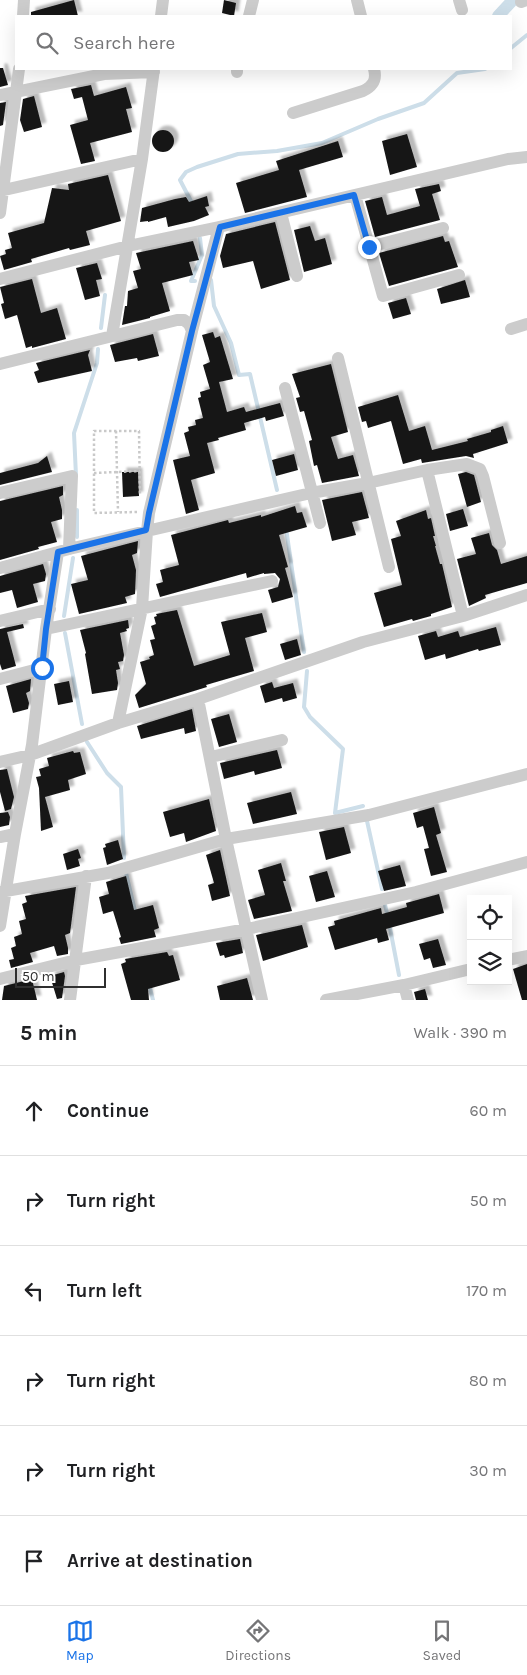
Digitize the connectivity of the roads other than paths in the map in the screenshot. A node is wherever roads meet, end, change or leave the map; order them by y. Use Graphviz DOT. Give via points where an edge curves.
graph roads {
  1 [pos="24,0"];
  2 [pos="163,0"];
  3 [pos="253,0"];
  4 [pos="357,0"];
  5 [pos="23,15"];
  6 [pos="161,15"];
  7 [pos="249,15"];
  8 [pos="361,15"];
  9 [pos="19,70"];
  10 [pos="154,70"];
  11 [pos="374,70"];
  12 [pos="17,92"];
  13 [pos="0,94"];
  14 [pos="294,113"];
  15 [pos="527,157"];
  16 [pos="142,159"];
  17 [pos="2,190"];
  18 [pos="354,195"];
  19 [pos="0,213"];
  20 [pos="281,213"];
  21 [pos="220,227"];
  22 [pos="442,228"];
  23 [pos="128,246"];
  24 [pos="369,247"];
  25 [pos="459,275"];
  26 [pos="297,276"];
  27 [pos="0,279"];
  28 [pos="527,324"];
  29 [pos="511,329"];
  30 [pos="192,331"];
  31 [pos="112,336"];
  32 [pos="338,358"];
  33 [pos="0,364"];
  34 [pos="285,388"];
  35 [pos="427,470"];
  36 [pos="368,483"];
  37 [pos="311,493"];
  38 [pos="0,494"];
  39 [pos="320,523"];
  40 [pos="146,530"];
  41 [pos="500,543"];
  42 [pos="63,551"];
  43 [pos="389,567"];
  44 [pos="0,568"];
  45 [pos="272,581"];
  46 [pos="527,595"];
  47 [pos="142,608"];
  48 [pos="50,609"];
  49 [pos="463,616"];
  50 [pos="0,621"];
  51 [pos="46,629"];
  52 [pos="42,668"];
  53 [pos="0,680"];
  54 [pos="198,699"];
  55 [pos="118,723"];
  56 [pos="282,740"];
  57 [pos="30,755"];
  58 [pos="211,757"];
  59 [pos="0,762"];
  60 [pos="527,774"];
  61 [pos="15,834"];
  62 [pos="0,837"];
  63 [pos="226,840"];
  64 [pos="527,862"];
  65 [pos="86,876"];
  66 [pos="3,891"];
  67 [pos="0,926"];
  68 [pos="247,929"];
  69 [pos="527,956"];
  70 [pos="512,959"];
  71 [pos="76,960"];
  72 [pos="467,970"];
  73 [pos="0,980"];
  74 [pos="404,985"];
  75 [pos="364,996"];
  76 [pos="70,1000"];
  77 [pos="262,1000"];
  78 [pos="326,1000"];
  79 [pos="408,1000"];
  1 -- 5 [label="street"];
  2 -- 6 [label="street"];
  3 -- 7 [label="street"];
  4 -- 8 [label="street"];
  9 -- 12 [label="street"];
  10 -- 12 [label="street" via="104,74"];
  10 -- 16 [label="street"];
  11 -- 14 [label="street" via="375,81 371,87"];
  12 -- 13 [label="street"];
  12 -- 17 [label="street"];
  15 -- 18 [label="street" via="508,158"];
  16 -- 17 [label="street"];
  16 -- 23 [label="street"];
  17 -- 19 [label="street"];
  18 -- 20 [label="street"];
  18 -- 24 [label="street"];
  20 -- 21 [label="street"];
  20 -- 26 [label="street"];
  21 -- 23 [label="street"];
  21 -- 30 [label="street"];
  22 -- 24 [label="street"];
  23 -- 27 [label="street"];
  23 -- 31 [label="street"];
  24 -- 25 [label="street" via="383,296"];
  28 -- 29 [label="street"];
  30 -- 31 [label="street" via="190,324 177,320"];
  30 -- 40 [label="street"];
  31 -- 33 [label="street"];
  32 -- 36 [label="street"];
  34 -- 37 [label="street"];
  35 -- 36 [label="street"];
  35 -- 41 [label="street" via="467,464 480,469"];
  35 -- 49 [label="street"];
  36 -- 37 [label="street"];
  36 -- 43 [label="street"];
  37 -- 39 [label="street"];
  37 -- 40 [label="street"];
  38 -- 42 [label="street" via="72,476"];
  40 -- 42 [label="street"];
  40 -- 47 [label="street"];
  42 -- 44 [label="street"];
  42 -- 48 [label="street"];
  45 -- 47 [label="street"];
  46 -- 49 [label="street"];
  47 -- 51 [label="street"];
  47 -- 55 [label="street"];
  48 -- 50 [label="street"];
  48 -- 51 [label="street"];
  49 -- 54 [label="street" via="363,642"];
  51 -- 52 [label="street"];
  52 -- 53 [label="street"];
  52 -- 57 [label="street"];
  54 -- 55 [label="street"];
  54 -- 58 [label="street"];
  55 -- 57 [label="street"];
  56 -- 58 [label="street"];
  57 -- 59 [label="street"];
  57 -- 61 [label="street"];
  58 -- 63 [label="street"];
  60 -- 63 [label="street" via="368,815"];
  61 -- 62 [label="street"];
  61 -- 66 [label="street"];
  63 -- 65 [label="street"];
  63 -- 68 [label="street"];
  64 -- 68 [label="street" via="416,892"];
  65 -- 66 [label="street"];
  65 -- 71 [label="street"];
  66 -- 67 [label="street"];
  68 -- 71 [label="street"];
  68 -- 77 [label="street"];
  69 -- 70 [label="street"];
  71 -- 73 [label="street"];
  71 -- 76 [label="street"];
  72 -- 74 [label="street"];
  74 -- 75 [label="street"];
  74 -- 79 [label="street"];
  75 -- 78 [label="street"];
}
